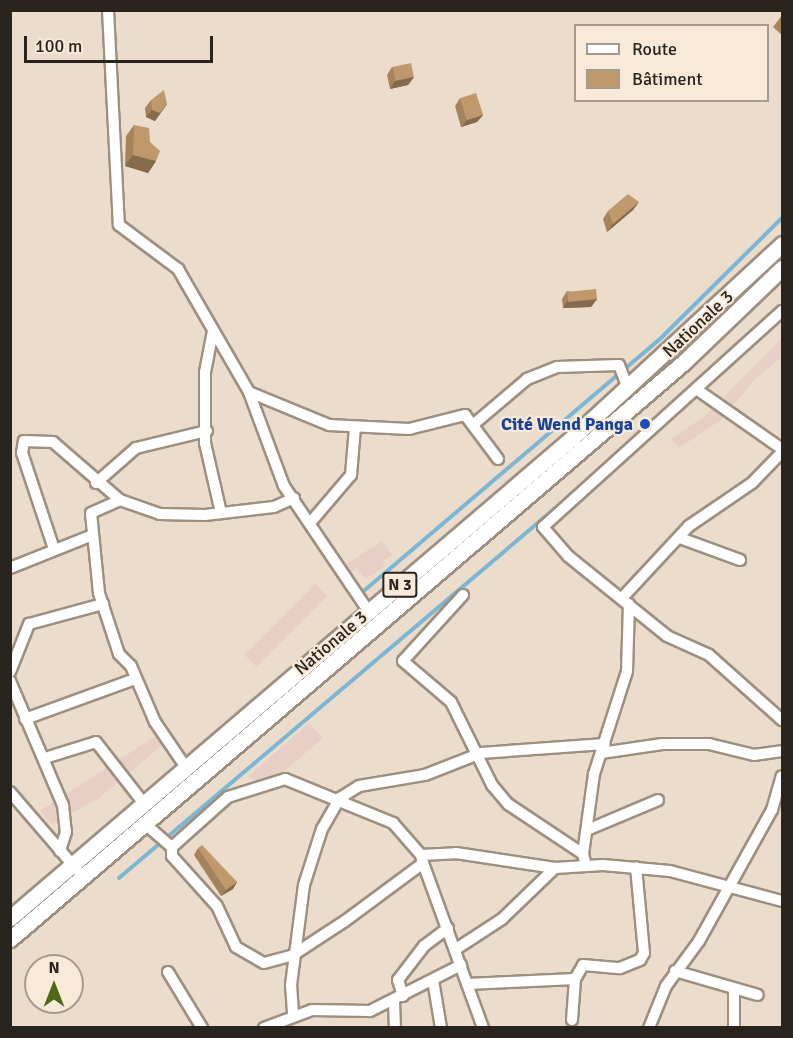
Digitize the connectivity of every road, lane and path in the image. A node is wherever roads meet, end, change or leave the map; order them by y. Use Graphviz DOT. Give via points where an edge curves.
graph roads {
  1 [pos="108,10"];
  2 [pos="783,244"];
  3 [pos="783,268"];
  4 [pos="783,311"];
  5 [pos="213,331"];
  6 [pos="628,388"];
  7 [pos="699,391"];
  8 [pos="249,392"];
  9 [pos="474,424"];
  10 [pos="355,427"];
  11 [pos="207,430"];
  12 [pos="782,456"];
  13 [pos="498,459"];
  14 [pos="96,483"];
  15 [pos="294,498"];
  16 [pos="120,500"];
  17 [pos="221,513"];
  18 [pos="310,523"];
  19 [pos="90,536"];
  20 [pos="680,538"];
  21 [pos="54,549"];
  22 [pos="740,560"];
  23 [pos="10,568"];
  24 [pos="463,595"];
  25 [pos="626,600"];
  26 [pos="102,604"];
  27 [pos="369,612"];
  28 [pos="10,672"];
  29 [pos="135,679"];
  30 [pos="10,681"];
  31 [pos="25,719"];
  32 [pos="783,720"];
  33 [pos="603,748"];
  34 [pos="783,751"];
  35 [pos="481,753"];
  36 [pos="45,758"];
  37 [pos="187,769"];
  38 [pos="783,776"];
  39 [pos="10,792"];
  40 [pos="340,798"];
  41 [pos="658,800"];
  42 [pos="145,805"];
  43 [pos="144,823"];
  44 [pos="587,830"];
  45 [pos="172,846"];
  46 [pos="60,851"];
  47 [pos="583,854"];
  48 [pos="422,859"];
  49 [pos="586,866"];
  50 [pos="636,867"];
  51 [pos="555,868"];
  52 [pos="78,872"];
  53 [pos="728,884"];
  54 [pos="783,901"];
  55 [pos="10,918"];
  56 [pos="448,928"];
  57 [pos="10,939"];
  58 [pos="456,949"];
  59 [pos="293,955"];
  60 [pos="461,965"];
  61 [pos="675,971"];
  62 [pos="168,972"];
  63 [pos="575,979"];
  64 [pos="433,980"];
  65 [pos="467,984"];
  66 [pos="734,991"];
  67 [pos="758,995"];
  68 [pos="399,998"];
  69 [pos="294,1013"];
  70 [pos="572,1020"];
  71 [pos="202,1028"];
  72 [pos="264,1028"];
  73 [pos="395,1028"];
  74 [pos="441,1028"];
  75 [pos="483,1028"];
  76 [pos="649,1028"];
  77 [pos="734,1028"];
  1 -- 5 [label="street" via="117,220 175,265"];
  2 -- 6 [label="main road, Nationale 3 / N 3"];
  3 -- 43 [label="main road, Nationale 3 / N 3" via="684,363"];
  4 -- 7 [label="street"];
  5 -- 8 [label="street"];
  5 -- 11 [label="street" via="207,350"];
  6 -- 9 [label="street" via="619,364 558,368 527,379"];
  6 -- 27 [label="main road, Nationale 3 / N 3"];
  7 -- 12 [label="street"];
  7 -- 25 [label="street" via="543,527 568,556"];
  8 -- 10 [label="street" via="309,421"];
  8 -- 15 [label="street" via="277,472"];
  9 -- 10 [label="street" via="465,416 409,429"];
  9 -- 13 [label="street"];
  10 -- 18 [label="street" via="351,475"];
  11 -- 14 [label="street" via="136,448"];
  11 -- 17 [label="street" via="206,457"];
  12 -- 20 [label="street"];
  14 -- 16 [label="street"];
  14 -- 21 [label="street" via="53,442 24,441 22,453"];
  15 -- 17 [label="street" via="274,507"];
  15 -- 18 [label="street"];
  16 -- 17 [label="street" via="160,514"];
  16 -- 19 [label="street" via="91,513"];
  18 -- 27 [label="street"];
  19 -- 21 [label="street"];
  19 -- 26 [label="street"];
  20 -- 22 [label="street"];
  20 -- 25 [label="street"];
  21 -- 23 [label="street"];
  24 -- 35 [label="street" via="403,661 451,702"];
  25 -- 32 [label="street" via="667,636 710,655"];
  25 -- 33 [label="street" via="627,670"];
  26 -- 28 [label="street" via="29,624 19,638"];
  26 -- 29 [label="street" via="118,654"];
  27 -- 37 [label="main road, Nationale 3 / N 3"];
  29 -- 31 [label="street"];
  29 -- 37 [label="street"];
  30 -- 31 [label="street"];
  31 -- 36 [label="street"];
  33 -- 34 [label="street" via="710,744 754,755"];
  33 -- 35 [label="street"];
  33 -- 44 [label="street"];
  35 -- 40 [label="street" via="425,774 359,786"];
  35 -- 47 [label="street" via="492,784 508,804"];
  36 -- 42 [label="street" via="96,742"];
  36 -- 46 [label="street" via="65,813"];
  37 -- 42 [label="main road, Nationale 3 / N 3"];
  38 -- 53 [label="street" via="772,810"];
  39 -- 46 [label="street"];
  40 -- 45 [label="street" via="298,781 270,779 228,797"];
  40 -- 48 [label="street" via="393,823"];
  40 -- 59 [label="street" via="313,853"];
  41 -- 44 [label="street"];
  42 -- 52 [label="main road, Nationale 3 / N 3"];
  43 -- 45 [label="street"];
  43 -- 52 [label="main road, N 3"];
  44 -- 47 [label="street"];
  45 -- 59 [label="street" via="172,856 217,906 245,957 264,963"];
  46 -- 52 [label="street"];
  47 -- 49 [label="street"];
  48 -- 51 [label="street" via="456,853"];
  48 -- 56 [label="street"];
  48 -- 59 [label="street"];
  49 -- 50 [label="street"];
  49 -- 51 [label="street"];
  50 -- 53 [label="street"];
  50 -- 63 [label="street" via="643,958 620,968 583,965"];
  51 -- 58 [label="street" via="502,919"];
  52 -- 55 [label="main road, Nationale 3 / N 3"];
  52 -- 57 [label="main road, N 3"];
  53 -- 54 [label="street"];
  53 -- 61 [label="street" via="702,935"];
  56 -- 58 [label="street"];
  56 -- 68 [label="street" via="424,946 398,980"];
  58 -- 60 [label="street"];
  59 -- 69 [label="street"];
  60 -- 64 [label="street"];
  60 -- 65 [label="street"];
  61 -- 66 [label="street"];
  61 -- 76 [label="street"];
  62 -- 71 [label="street"];
  63 -- 65 [label="street"];
  63 -- 70 [label="street"];
  64 -- 68 [label="street"];
  64 -- 74 [label="street"];
  65 -- 75 [label="street"];
  66 -- 67 [label="street"];
  66 -- 77 [label="street"];
  68 -- 69 [label="street" via="370,1011"];
  68 -- 73 [label="street"];
  69 -- 72 [label="street"];
}
